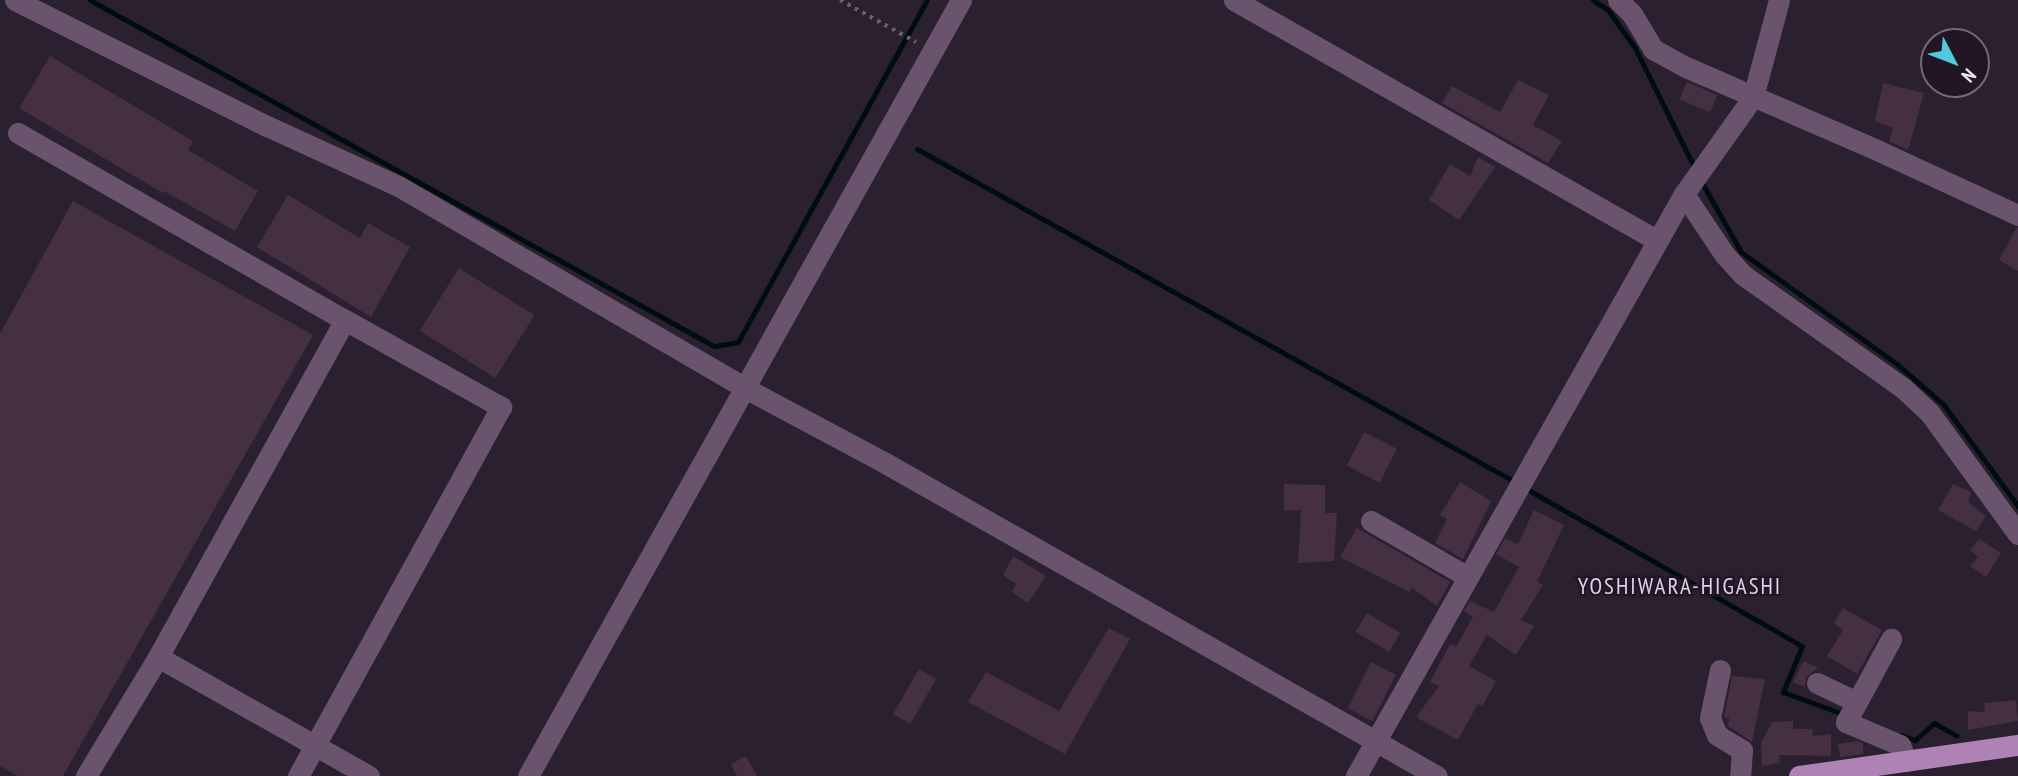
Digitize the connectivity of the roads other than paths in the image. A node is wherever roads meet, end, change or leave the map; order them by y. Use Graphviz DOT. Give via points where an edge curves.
graph roads {
  1 [pos="15,0"];
  2 [pos="961,0"];
  3 [pos="1234,0"];
  4 [pos="1618,0"];
  5 [pos="1779,0"];
  6 [pos="1753,97"];
  7 [pos="18,133"];
  8 [pos="1684,194"];
  9 [pos="2018,215"];
  10 [pos="1657,240"];
  11 [pos="345,320"];
  12 [pos="743,387"];
  13 [pos="1371,522"];
  14 [pos="2018,534"];
  15 [pos="1468,577"];
  16 [pos="1891,639"];
  17 [pos="158,657"];
  18 [pos="1720,670"];
  19 [pos="1817,684"];
  20 [pos="1857,702"];
  21 [pos="1377,741"];
  22 [pos="2018,745"];
  23 [pos="315,746"];
  24 [pos="1906,761"];
  25 [pos="86,776"];
  26 [pos="298,776"];
  27 [pos="369,776"];
  28 [pos="528,776"];
  29 [pos="1356,776"];
  30 [pos="1437,776"];
  31 [pos="1740,776"];
  32 [pos="1798,776"];
  1 -- 12 [label="street" via="400,187"];
  2 -- 12 [label="street"];
  3 -- 10 [label="street"];
  4 -- 6 [label="street" via="1654,49"];
  5 -- 6 [label="street"];
  6 -- 8 [label="street"];
  6 -- 9 [label="street"];
  7 -- 11 [label="street"];
  8 -- 10 [label="street"];
  8 -- 14 [label="street" via="1743,275 1902,387 1929,412"];
  10 -- 15 [label="street"];
  11 -- 17 [label="street"];
  11 -- 23 [label="street" via="501,407"];
  12 -- 21 [label="street"];
  12 -- 28 [label="street"];
  13 -- 15 [label="street"];
  15 -- 21 [label="street"];
  16 -- 20 [label="street"];
  17 -- 23 [label="street"];
  17 -- 25 [label="street"];
  18 -- 31 [label="street" via="1710,718 1717,735 1742,750"];
  19 -- 20 [label="street"];
  20 -- 24 [label="street" via="1846,722 1900,745"];
  21 -- 29 [label="street"];
  21 -- 30 [label="street"];
  22 -- 24 [label="main road"];
  23 -- 26 [label="street"];
  23 -- 27 [label="street"];
  24 -- 32 [label="main road"];
}
